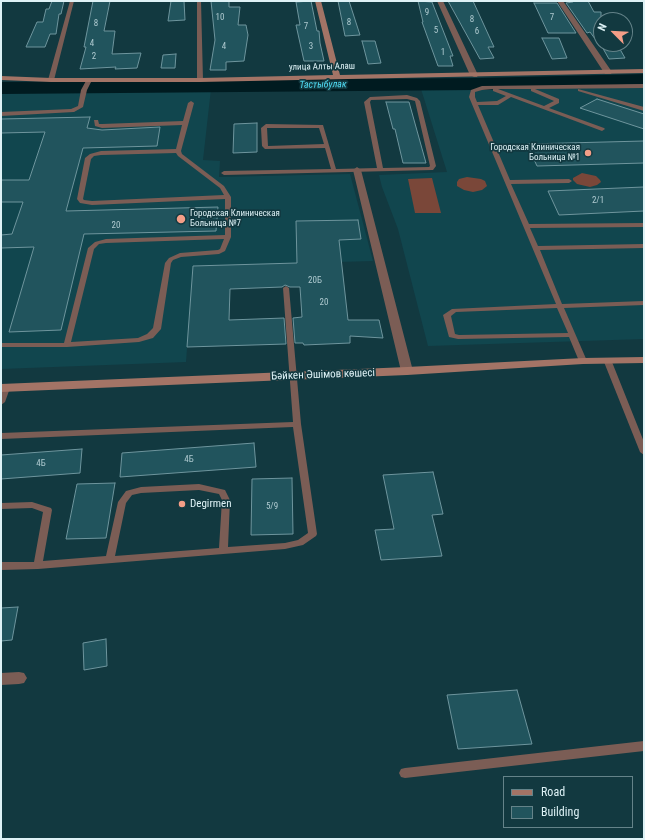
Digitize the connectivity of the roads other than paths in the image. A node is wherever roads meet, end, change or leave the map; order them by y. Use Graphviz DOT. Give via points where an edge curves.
graph roads {
  1 [pos="72,1"];
  2 [pos="199,1"];
  3 [pos="318,1"];
  4 [pos="440,1"];
  5 [pos="560,1"];
  6 [pos="644,71"];
  7 [pos="608,72"];
  8 [pos="474,75"];
  9 [pos="337,77"];
  10 [pos="1,78"];
  11 [pos="51,80"];
  12 [pos="200,80"];
  13 [pos="86,85"];
  14 [pos="644,86"];
  15 [pos="572,87"];
  16 [pos="491,88"];
  17 [pos="529,88"];
  18 [pos="511,96"];
  19 [pos="191,103"];
  20 [pos="475,104"];
  21 [pos="545,108"];
  22 [pos="644,109"];
  23 [pos="1,114"];
  24 [pos="96,121"];
  25 [pos="186,123"];
  26 [pos="602,129"];
  27 [pos="327,146"];
  28 [pos="178,151"];
  29 [pos="334,170"];
  30 [pos="357,170"];
  31 [pos="380,170"];
  32 [pos="224,173"];
  33 [pos="570,181"];
  34 [pos="508,182"];
  35 [pos="228,197"];
  36 [pos="644,225"];
  37 [pos="526,226"];
  38 [pos="228,237"];
  39 [pos="644,246"];
  40 [pos="536,248"];
  41 [pos="286,288"];
  42 [pos="644,303"];
  43 [pos="560,306"];
  44 [pos="572,335"];
  45 [pos="1,345"];
  46 [pos="68,345"];
  47 [pos="644,360"];
  48 [pos="583,361"];
  49 [pos="608,362"];
  50 [pos="407,371"];
  51 [pos="292,376"];
  52 [pos="3,388"];
  53 [pos="1,402"];
  54 [pos="297,424"];
  55 [pos="1,436"];
  56 [pos="644,452"];
  57 [pos="1,506"];
  58 [pos="223,550"];
  59 [pos="110,559"];
  60 [pos="38,565"];
  61 [pos="1,566"];
  62 [pos="19,678"];
  63 [pos="1,679"];
  64 [pos="644,746"];
  65 [pos="405,773"];
  1 -- 11 [label="lane"];
  2 -- 12 [label="lane"];
  3 -- 9 [label="street"];
  4 -- 8 [label="street"];
  5 -- 7 [label="street"];
  6 -- 7 [label="street, улица Алты Алаш"];
  7 -- 8 [label="street, улица Алты Алаш"];
  8 -- 9 [label="street, улица Алты Алаш"];
  9 -- 12 [label="street, улица Алты Алаш"];
  10 -- 11 [label="street, улица Алты Алаш"];
  11 -- 13 [label="street, улица Алты Алаш"];
  12 -- 13 [label="street, улица Алты Алаш"];
  13 -- 23 [label="lane" via="80,107 72,111"];
  14 -- 15 [label="lane"];
  15 -- 17 [label="lane"];
  15 -- 22 [label="lane"];
  16 -- 17 [label="lane"];
  16 -- 18 [label="lane"];
  16 -- 20 [label="lane" via="473,91"];
  17 -- 21 [label="lane" via="557,100"];
  18 -- 20 [label="lane" via="498,103"];
  18 -- 21 [label="lane"];
  19 -- 25 [label="lane"];
  20 -- 34 [label="lane"];
  21 -- 26 [label="lane"];
  24 -- 25 [label="lane" via="97,125 102,126"];
  25 -- 28 [label="lane"];
  27 -- 27 [label="lane" via="322,126 319,125 264,128 267,148"];
  27 -- 29 [label="lane"];
  28 -- 35 [label="lane" via="222,187"];
  28 -- 35 [label="lane" via="92,155 88,158 80,199 82,202 92,203"];
  29 -- 30 [label="lane"];
  29 -- 32 [label="lane"];
  30 -- 31 [label="lane"];
  30 -- 50 [label="street"];
  31 -- 31 [label="lane" via="431,169 433,166 415,99 370,99 367,102"];
  33 -- 34 [label="lane"];
  34 -- 37 [label="lane"];
  35 -- 38 [label="lane"];
  36 -- 37 [label="lane"];
  37 -- 40 [label="lane"];
  38 -- 46 [label="lane" via="223,250 219,252 180,255 168,263 156,329 150,336 139,340"];
  38 -- 46 [label="lane" via="97,243 91,248"];
  39 -- 40 [label="lane"];
  40 -- 43 [label="lane"];
  41 -- 51 [label="lane"];
  42 -- 43 [label="lane"];
  43 -- 44 [label="lane"];
  43 -- 44 [label="lane" via="454,310 447,315 452,335 458,337"];
  44 -- 48 [label="lane"];
  45 -- 46 [label="lane"];
  47 -- 49 [label="street, Бәйкен Әшімов көшесі"];
  48 -- 49 [label="street, Бәйкен Әшімов көшесі"];
  48 -- 50 [label="street, Бәйкен Әшімов көшесі"];
  49 -- 56 [label="lane"];
  50 -- 51 [label="street, Бәйкен Әшімов көшесі"];
  51 -- 52 [label="street, Бәйкен Әшімов көшесі"];
  51 -- 54 [label="lane"];
  52 -- 53 [label="lane"];
  54 -- 55 [label="lane"];
  54 -- 58 [label="lane" via="313,534 300,543 285,546"];
  57 -- 60 [label="lane" via="32,505 48,510"];
  58 -- 59 [label="lane"];
  58 -- 59 [label="lane" via="226,500 222,492 199,487 141,490 129,493 122,502"];
  59 -- 60 [label="lane"];
  60 -- 61 [label="lane"];
  62 -- 63 [label="street"];
  64 -- 65 [label="lane"];
}
